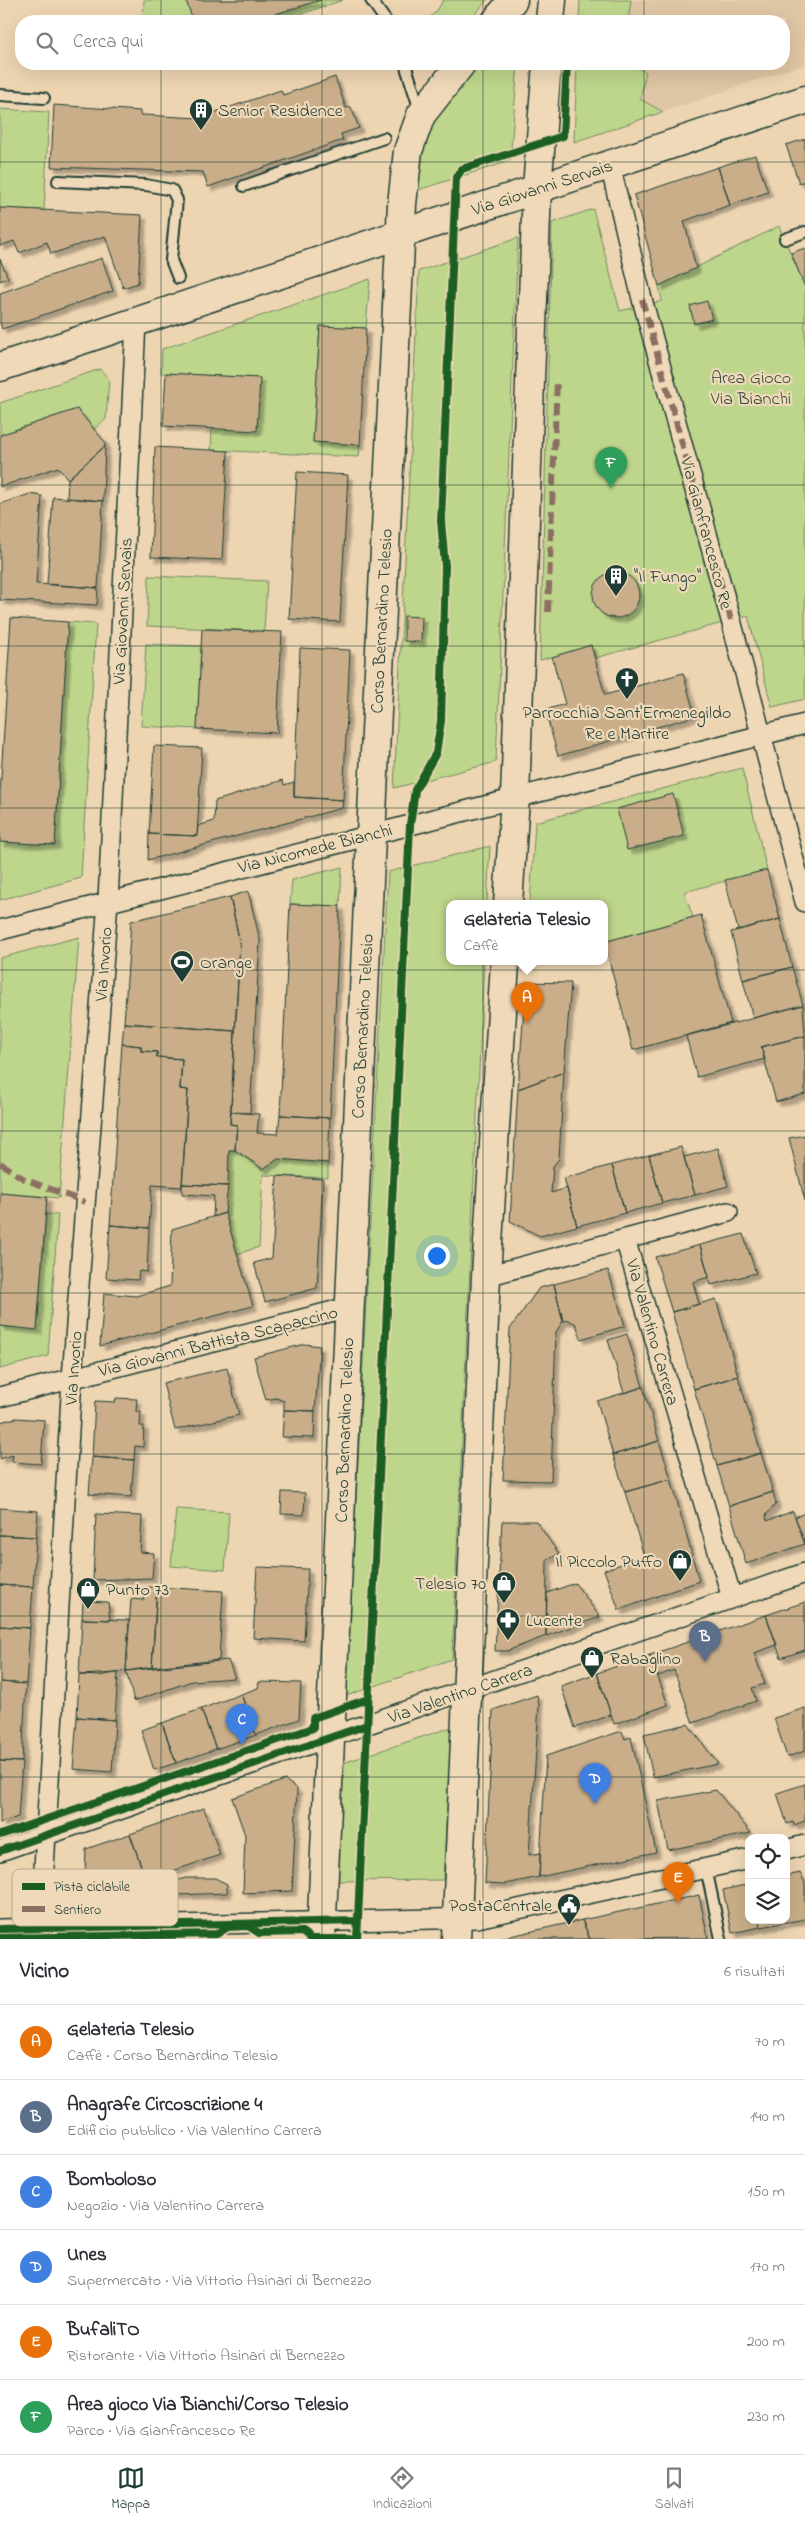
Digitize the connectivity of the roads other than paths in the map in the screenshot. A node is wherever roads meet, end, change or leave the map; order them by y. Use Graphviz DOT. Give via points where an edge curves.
graph roads {
  1 [pos="371,0"];
  2 [pos="513,0"];
  3 [pos="552,0"];
  4 [pos="382,15"];
  5 [pos="501,15"];
  6 [pos="551,15"];
  7 [pos="407,70"];
  8 [pos="456,70"];
  9 [pos="547,70"];
  10 [pos="0,95"];
  11 [pos="44,98"];
  12 [pos="805,100"];
  13 [pos="421,115"];
  14 [pos="384,138"];
  15 [pos="610,165"];
  16 [pos="58,181"];
  17 [pos="244,186"];
  18 [pos="537,188"];
  19 [pos="805,232"];
  20 [pos="400,233"];
  21 [pos="785,239"];
  22 [pos="178,278"];
  23 [pos="136,322"];
  24 [pos="0,367"];
  25 [pos="805,724"];
  26 [pos="761,735"];
  27 [pos="515,798"];
  28 [pos="371,834"];
  29 [pos="508,900"];
  30 [pos="108,901"];
  31 [pos="805,902"];
  32 [pos="0,930"];
  33 [pos="505,965"];
  34 [pos="728,1212"];
  35 [pos="626,1239"];
  36 [pos="486,1276"];
  37 [pos="349,1307"];
  38 [pos="72,1378"];
  39 [pos="0,1397"];
  40 [pos="805,1573"];
  41 [pos="732,1598"];
  42 [pos="469,1690"];
  43 [pos="330,1737"];
  44 [pos="46,1834"];
  45 [pos="805,1845"];
  46 [pos="790,1849"];
  47 [pos="0,1851"];
  48 [pos="745,1860"];
  49 [pos="706,1868"];
  50 [pos="44,1869"];
  51 [pos="0,1929"];
  52 [pos="456,1929"];
  53 [pos="322,1930"];
  54 [pos="40,1934"];
  55 [pos="721,1939"];
  1 -- 4 [label="lane"];
  2 -- 5 [label="street"];
  3 -- 6 [label="street"];
  7 -- 13 [label="lane"];
  8 -- 13 [label="street, Corso Bernardino Telesio"];
  9 -- 18 [label="street"];
  10 -- 11 [label="lane"];
  12 -- 15 [label="street, Via Giovanni Servais"];
  13 -- 20 [label="street, Corso Bernardino Telesio" via="408,151"];
  14 -- 17 [label="lane"];
  15 -- 18 [label="street, Via Giovanni Servais"];
  15 -- 26 [label="street, Via Gianfrancesco Re" via="642,299"];
  16 -- 22 [label="lane" via="146,185 172,190 178,200 171,260"];
  18 -- 20 [label="street, Via Giovanni Servais"];
  18 -- 27 [label="street"];
  19 -- 21 [label="lane"];
  20 -- 23 [label="street, Via Giovanni Servais"];
  20 -- 28 [label="street, Corso Bernardino Telesio"];
  23 -- 24 [label="street, Via Giovanni Servais"];
  23 -- 30 [label="street, Via Giovanni Servais"];
  25 -- 26 [label="street, Via Nicomede Bianchi"];
  26 -- 27 [label="street, Via Nicomede Bianchi"];
  26 -- 31 [label="street, Via Gianfrancesco Re"];
  27 -- 28 [label="street, Via Nicomede Bianchi"];
  27 -- 29 [label="street"];
  28 -- 30 [label="street, Via Nicomede Bianchi"];
  28 -- 37 [label="street, Corso Bernardino Telesio"];
  30 -- 32 [label="street, Via Nicomede Bianchi"];
  30 -- 38 [label="street, Via Invorio"];
  33 -- 36 [label="street"];
  34 -- 35 [label="street"];
  35 -- 36 [label="street"];
  35 -- 41 [label="street, Via Valentino Carrera"];
  36 -- 42 [label="street"];
  37 -- 38 [label="street, Via Giovanni Battista Scapaccino"];
  37 -- 43 [label="street, Corso Bernardino Telesio"];
  38 -- 39 [label="street, Via Giovanni Battista Scapaccino"];
  38 -- 44 [label="street, Via Invorio"];
  40 -- 41 [label="street, Via Valentino Carrera"];
  41 -- 42 [label="street, Via Valentino Carrera"];
  42 -- 43 [label="street, Via Valentino Carrera"];
  42 -- 52 [label="street"];
  43 -- 44 [label="street, Via Valentino Carrera"];
  43 -- 53 [label="street, Corso Bernardino Telesio"];
  44 -- 47 [label="street, Via Valentino Carrera"];
  44 -- 50 [label="street"];
  45 -- 46 [label="street"];
  48 -- 49 [label="street"];
  49 -- 52 [label="street" via="477,1918"];
  49 -- 55 [label="lane"];
  51 -- 54 [label="street"];
  52 -- 53 [label="street"];
  53 -- 54 [label="street"];
}
